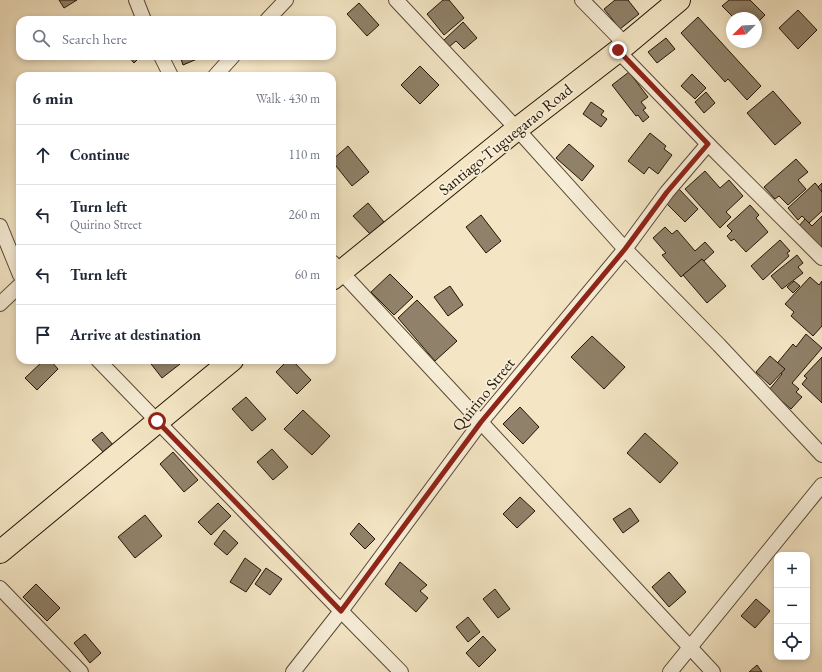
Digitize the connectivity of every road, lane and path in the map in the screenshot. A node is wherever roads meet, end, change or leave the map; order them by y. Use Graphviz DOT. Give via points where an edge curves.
graph roads {
  1 [pos="136,0"];
  2 [pos="286,0"];
  3 [pos="396,0"];
  4 [pos="582,0"];
  5 [pos="679,0"];
  6 [pos="142,16"];
  7 [pos="271,16"];
  8 [pos="621,47"];
  9 [pos="163,60"];
  10 [pos="230,60"];
  11 [pos="169,72"];
  12 [pos="219,72"];
  13 [pos="517,129"];
  14 [pos="708,144"];
  15 [pos="0,226"];
  16 [pos="625,249"];
  17 [pos="822,258"];
  18 [pos="16,265"];
  19 [pos="336,270"];
  20 [pos="336,272"];
  21 [pos="16,289"];
  22 [pos="0,304"];
  23 [pos="102,364"];
  24 [pos="227,364"];
  25 [pos="157,421"];
  26 [pos="481,422"];
  27 [pos="822,455"];
  28 [pos="822,485"];
  29 [pos="0,552"];
  30 [pos="0,588"];
  31 [pos="341,611"];
  32 [pos="691,648"];
  33 [pos="80,672"];
  34 [pos="293,672"];
  35 [pos="401,672"];
  36 [pos="670,672"];
  37 [pos="713,672"];
  1 -- 6 [label="street"];
  2 -- 7 [label="street"];
  3 -- 13 [label="street"];
  4 -- 8 [label="street"];
  5 -- 8 [label="highway, Santiago-Tuguegarao Road"];
  8 -- 13 [label="highway, Santiago-Tuguegarao Road"];
  8 -- 14 [label="street"];
  9 -- 11 [label="street"];
  10 -- 12 [label="street"];
  13 -- 16 [label="street"];
  13 -- 19 [label="highway, Santiago-Tuguegarao Road"];
  14 -- 16 [label="street, Quirino Street" via="667,192"];
  14 -- 17 [label="street"];
  15 -- 18 [label="street"];
  16 -- 26 [label="street, Quirino Street"];
  16 -- 27 [label="street"];
  20 -- 26 [label="street"];
  21 -- 22 [label="street"];
  23 -- 25 [label="street"];
  24 -- 25 [label="highway"];
  25 -- 29 [label="highway"];
  25 -- 31 [label="street"];
  26 -- 31 [label="street, Quirino Street"];
  26 -- 32 [label="street"];
  28 -- 32 [label="street"];
  30 -- 33 [label="street"];
  31 -- 34 [label="street, Quirino Street"];
  31 -- 35 [label="street"];
  32 -- 36 [label="street"];
  32 -- 37 [label="street"];
}
